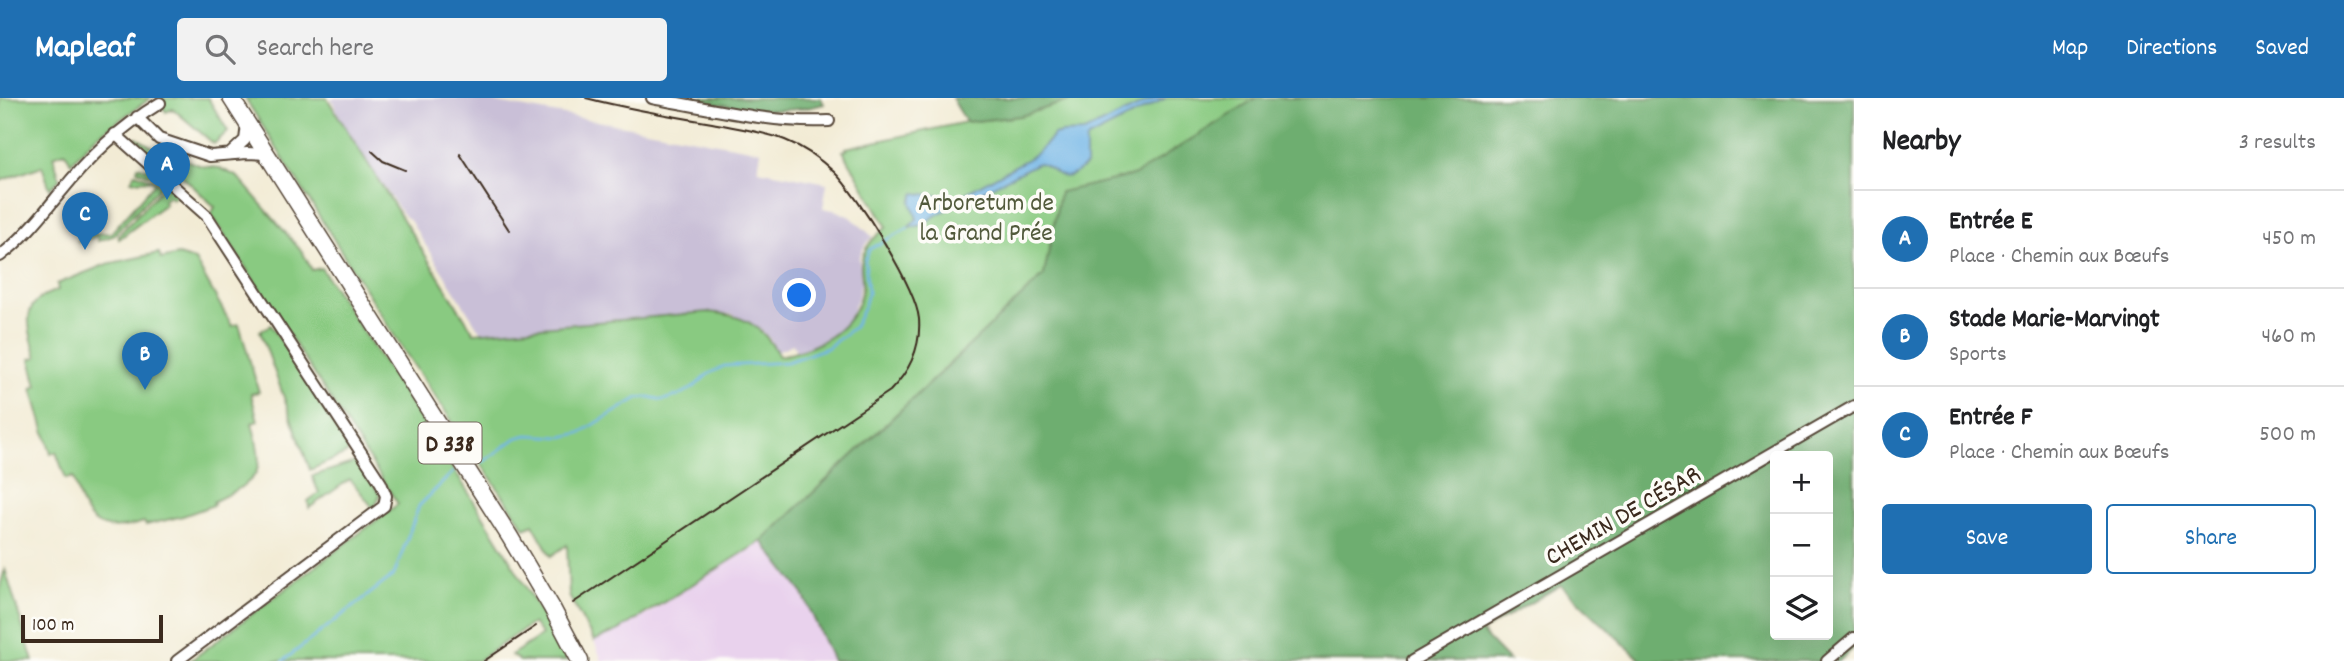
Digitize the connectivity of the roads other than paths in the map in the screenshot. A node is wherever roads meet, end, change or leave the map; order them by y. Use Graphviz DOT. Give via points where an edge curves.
graph roads {
  1 [pos="231,98"];
  2 [pos="652,98"];
  3 [pos="160,103"];
  4 [pos="137,117"];
  5 [pos="829,121"];
  6 [pos="247,123"];
  7 [pos="114,134"];
  8 [pos="267,154"];
  9 [pos="228,155"];
  10 [pos="0,256"];
  11 [pos="1854,406"];
  12 [pos="1854,638"];
  13 [pos="177,661"];
  14 [pos="580,661"];
  15 [pos="1412,661"];
  16 [pos="1827,661"];
  1 -- 6 [label="main road, D 338"];
  2 -- 5 [label="street" via="720,111"];
  3 -- 4 [label="street"];
  4 -- 7 [label="street"];
  4 -- 9 [label="street" via="159,139 210,156"];
  6 -- 8 [label="main road, D 338"];
  6 -- 9 [label="street" via="245,140"];
  7 -- 10 [label="street" via="38,221"];
  7 -- 13 [label="street" via="207,216 386,496 384,506"];
  8 -- 9 [label="street"];
  8 -- 14 [label="main road, D 338" via="510,537"];
  11 -- 15 [label="street, CHEMIN DE CÉSAR"];
  12 -- 16 [label="street"];
}
